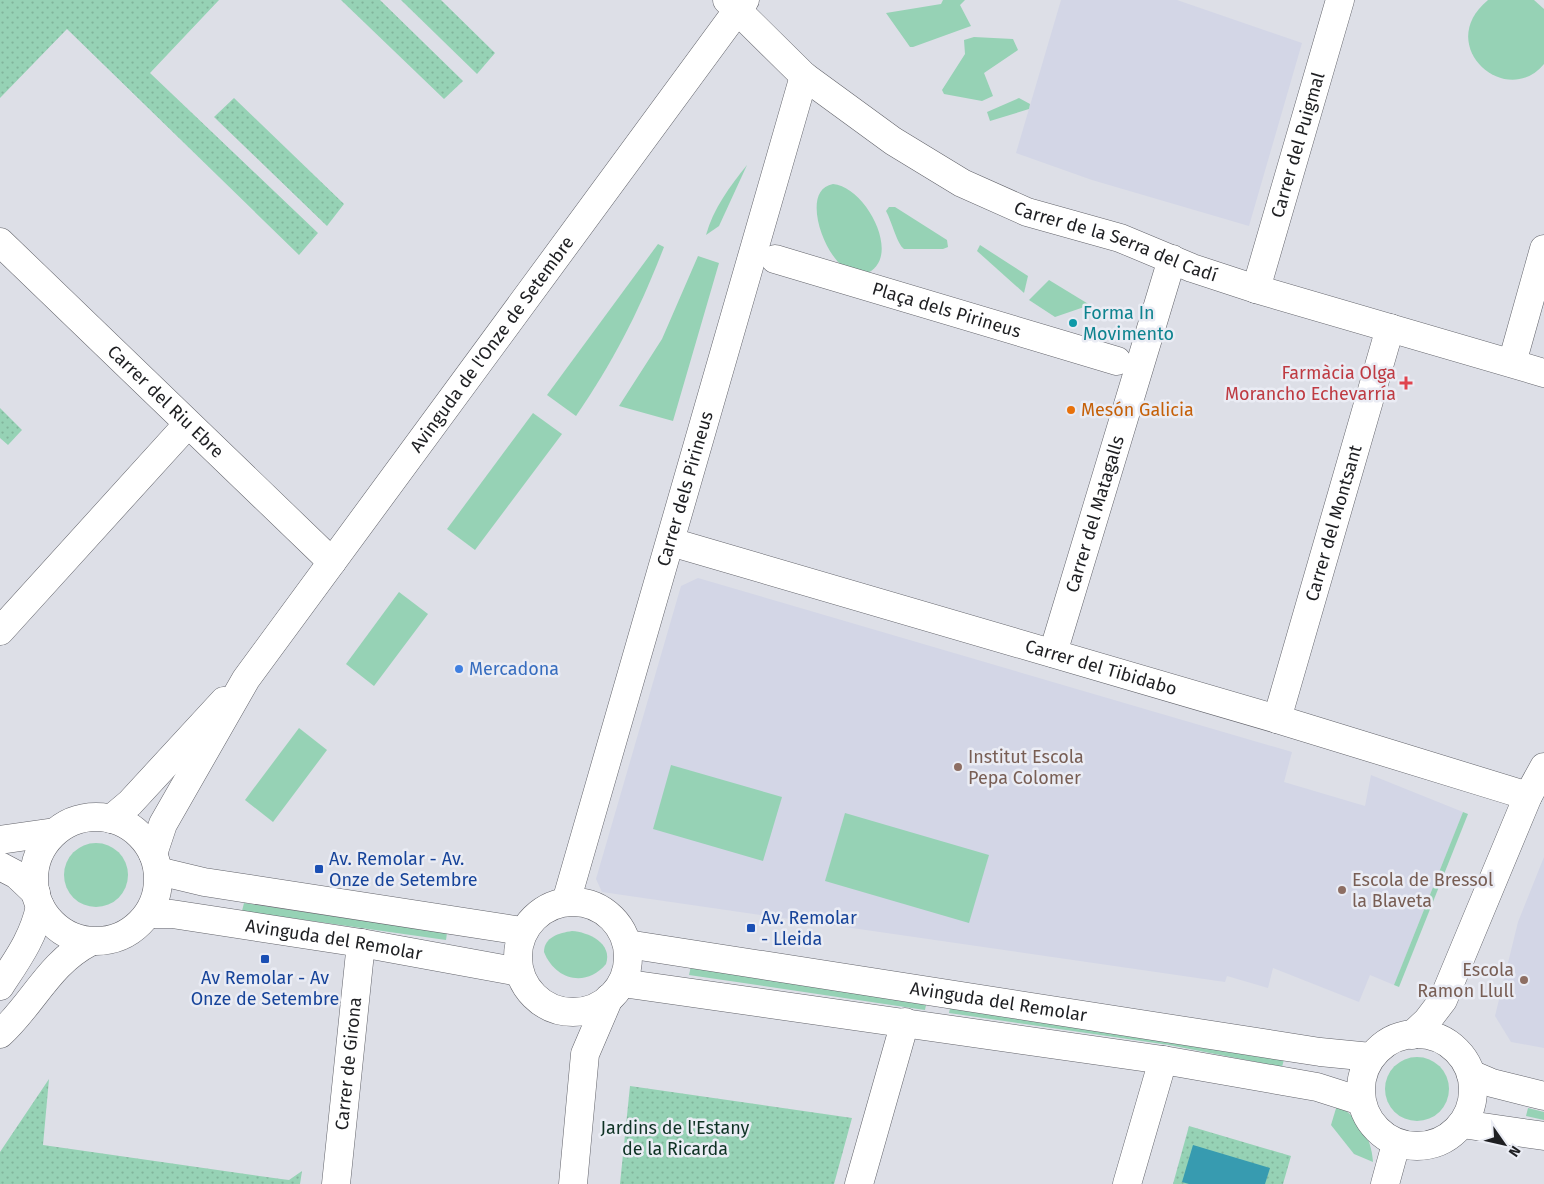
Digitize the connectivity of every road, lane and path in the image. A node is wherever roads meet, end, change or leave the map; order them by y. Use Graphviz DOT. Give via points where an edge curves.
graph roads {
  1 [pos="1340,0"];
  2 [pos="740,3"];
  3 [pos="804,76"];
  4 [pos="0,242"];
  5 [pos="1544,249"];
  6 [pos="775,259"];
  7 [pos="1172,259"];
  8 [pos="1256,289"];
  9 [pos="1390,328"];
  10 [pos="1117,361"];
  11 [pos="1512,364"];
  12 [pos="1544,373"];
  13 [pos="187,425"];
  14 [pos="671,542"];
  15 [pos="332,562"];
  16 [pos="0,631"];
  17 [pos="1053,653"];
  18 [pos="246,679"];
  19 [pos="1277,719"];
  20 [pos="1544,767"];
  21 [pos="1528,796"];
  22 [pos="111,819"];
  23 [pos="55,832"];
  24 [pos="0,840"];
  25 [pos="156,863"];
  26 [pos="0,866"];
  27 [pos="38,899"];
  28 [pos="566,902"];
  29 [pos="148,914"];
  30 [pos="522,931"];
  31 [pos="90,942"];
  32 [pos="361,943"];
  33 [pos="627,944"];
  34 [pos="519,972"];
  35 [pos="0,986"];
  36 [pos="657,988"];
  37 [pos="616,990"];
  38 [pos="1443,1000"];
  39 [pos="570,1013"];
  40 [pos="905,1022"];
  41 [pos="0,1034"];
  42 [pos="1412,1035"];
  43 [pos="1446,1042"];
  44 [pos="585,1054"];
  45 [pos="1371,1057"];
  46 [pos="1163,1060"];
  47 [pos="1471,1074"];
  48 [pos="582,1089"];
  49 [pos="1544,1096"];
  50 [pos="1361,1101"];
  51 [pos="1462,1124"];
  52 [pos="1544,1136"];
  53 [pos="1396,1144"];
  54 [pos="336,1184"];
  55 [pos="573,1184"];
  56 [pos="859,1184"];
  57 [pos="1127,1184"];
  58 [pos="1385,1184"];
  1 -- 8 [label="street, Carrer del Puigmal"];
  2 -- 3 [label="street, Carrer de la Serra del Cadí"];
  2 -- 15 [label="street, Avinguda de l'Onze de Setembre"];
  3 -- 7 [label="street, Carrer de la Serra del Cadí" via="893,141 962,183 1026,212 1120,238"];
  3 -- 14 [label="street, Carrer dels Pirineus"];
  4 -- 13 [label="street, Carrer del Riu Ebre"];
  5 -- 11 [label="street"];
  6 -- 10 [label="street, Plaça dels Pirineus"];
  7 -- 8 [label="street, Carrer de la Serra del Cadí"];
  7 -- 17 [label="street, Carrer del Matagalls"];
  8 -- 9 [label="street, Carrer de la Serra del Cadí"];
  9 -- 11 [label="street, Carrer de la Serra del Cadí"];
  9 -- 19 [label="street, Carrer del Montsant"];
  11 -- 12 [label="street, Carrer de la Serra del Cadí"];
  13 -- 15 [label="street, Carrer del Riu Ebre"];
  13 -- 16 [label="street"];
  14 -- 17 [label="street, Carrer del Tibidabo"];
  14 -- 28 [label="street, Carrer dels Pirineus"];
  15 -- 18 [label="street, Avinguda de l'Onze de Setembre"];
  17 -- 19 [label="street, Carrer del Tibidabo"];
  18 -- 22 [label="street, Avinguda de l'Onze de Setembre" via="130,803"];
  18 -- 25 [label="street, Avinguda de l'Onze de Setembre" via="163,824"];
  19 -- 21 [label="street, Carrer del Tibidabo"];
  20 -- 21 [label="street"];
  21 -- 38 [label="street"];
  22 -- 23 [label="street" via="86,818"];
  22 -- 25 [label="street" via="133,829 145,841"];
  23 -- 24 [label="street"];
  23 -- 27 [label="street" via="37,860 34,877"];
  25 -- 29 [label="street" via="156,894"];
  25 -- 30 [label="street" via="211,883"];
  26 -- 27 [label="street" via="17,875"];
  27 -- 31 [label="street" via="51,922 64,933"];
  27 -- 35 [label="street" via="37,922 29,941"];
  28 -- 30 [label="street" via="547,908"];
  28 -- 33 [label="street" via="601,909 615,922"];
  29 -- 31 [label="street" via="126,934 111,940"];
  29 -- 32 [label="street, Avinguda del Remolar" via="172,914"];
  30 -- 34 [label="street" via="517,950"];
  31 -- 41 [label="street" via="67,955 53,969"];
  32 -- 34 [label="street, Avinguda del Remolar"];
  32 -- 54 [label="street, Carrer de Girona"];
  33 -- 37 [label="street" via="628,966"];
  33 -- 45 [label="street, Avinguda del Remolar" via="1320,1052"];
  34 -- 39 [label="street" via="526,989 538,1000 553,1009"];
  36 -- 37 [label="street, Avinguda del Remolar"];
  36 -- 40 [label="street, Avinguda del Remolar"];
  36 -- 48 [label="street" via="640,996 609,1024 587,1063"];
  37 -- 39 [label="street" via="597,1008 579,1014"];
  37 -- 44 [label="street"];
  38 -- 42 [label="street"];
  38 -- 43 [label="street"];
  39 -- 44 [label="street"];
  40 -- 46 [label="street, Avinguda del Remolar"];
  40 -- 56 [label="street"];
  42 -- 43 [label="street" via="1424,1034"];
  42 -- 45 [label="street" via="1387,1042"];
  43 -- 47 [label="street" via="1462,1055"];
  44 -- 48 [label="street"];
  45 -- 50 [label="street" via="1362,1073"];
  46 -- 50 [label="street, Avinguda del Remolar" via="1317,1087"];
  46 -- 57 [label="street"];
  47 -- 49 [label="street" via="1492,1083"];
  47 -- 51 [label="street" via="1471,1107"];
  48 -- 55 [label="street"];
  50 -- 53 [label="street" via="1368,1121 1382,1136"];
  51 -- 52 [label="street"];
  51 -- 53 [label="street" via="1441,1142 1419,1147"];
  53 -- 58 [label="street"];
}
